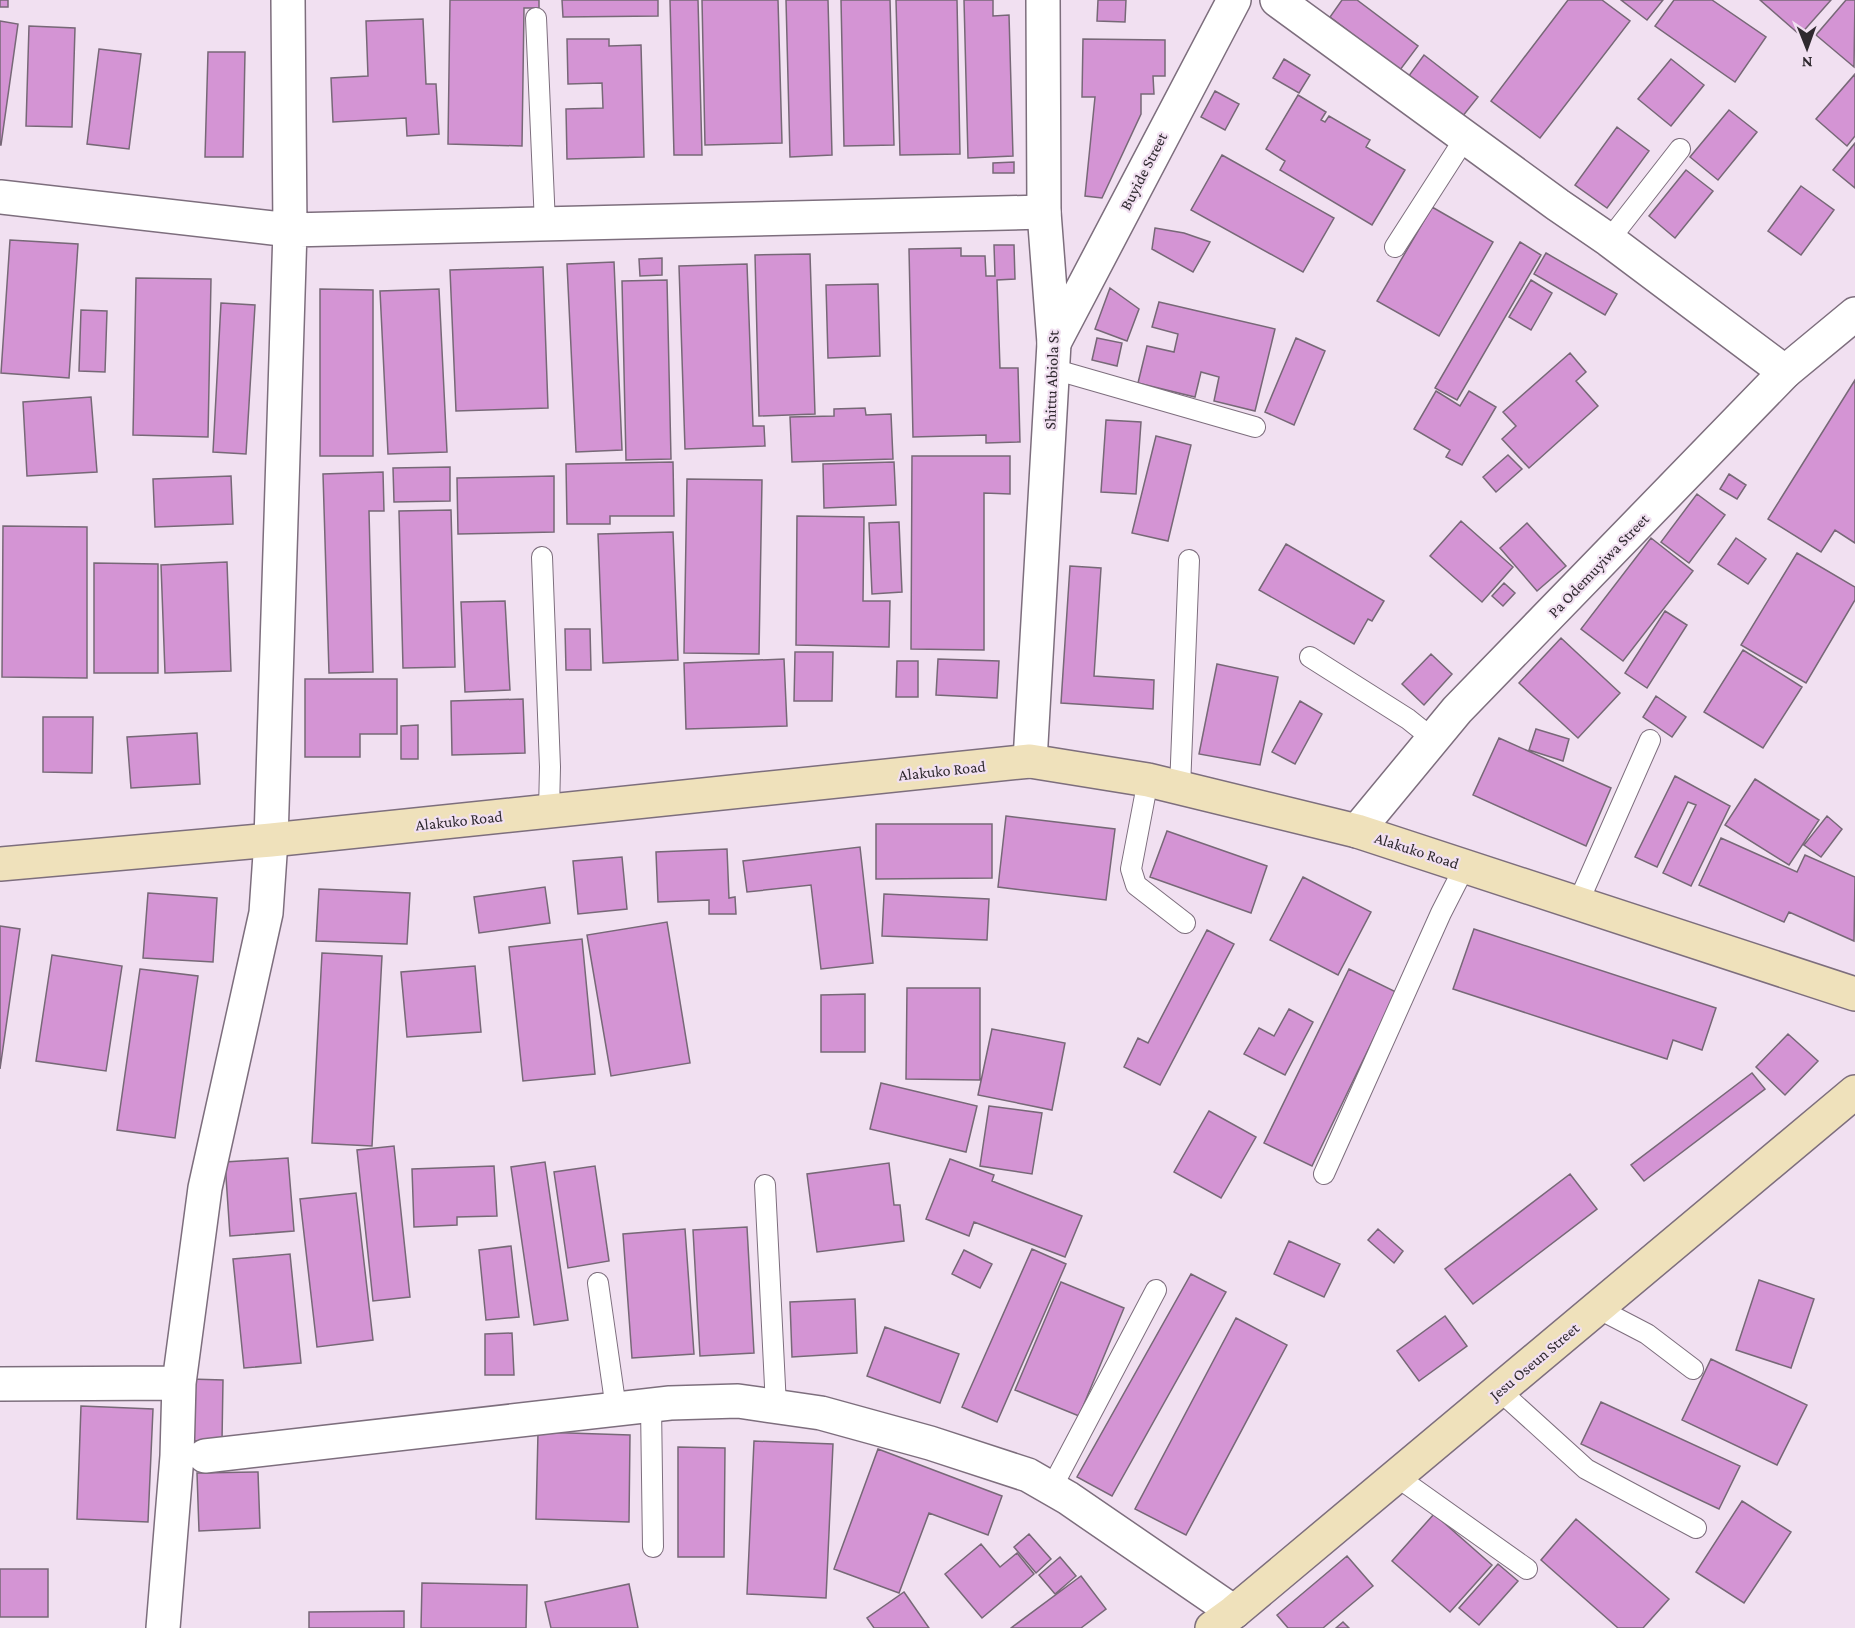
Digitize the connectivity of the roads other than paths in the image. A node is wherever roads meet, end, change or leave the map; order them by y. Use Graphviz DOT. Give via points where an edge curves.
graph roads {
  1 [pos="288,0"];
  2 [pos="1043,0"];
  3 [pos="1234,0"];
  4 [pos="1293,5"];
  5 [pos="536,18"];
  6 [pos="1466,138"];
  7 [pos="1680,149"];
  8 [pos="0,197"];
  9 [pos="1044,212"];
  10 [pos="545,224"];
  11 [pos="290,230"];
  12 [pos="1609,240"];
  13 [pos="1395,247"];
  14 [pos="1855,314"];
  15 [pos="1054,356"];
  16 [pos="1785,372"];
  17 [pos="1255,427"];
  18 [pos="542,557"];
  19 [pos="1189,561"];
  20 [pos="1310,657"];
  21 [pos="1433,739"];
  22 [pos="1650,740"];
  23 [pos="1030,760"];
  24 [pos="1148,780"];
  25 [pos="1180,788"];
  26 [pos="549,811"];
  27 [pos="1357,831"];
  28 [pos="271,840"];
  29 [pos="0,864"];
  30 [pos="1465,866"];
  31 [pos="1578,903"];
  32 [pos="1185,923"];
  33 [pos="1850,986"];
  34 [pos="1855,1092"];
  35 [pos="1324,1174"];
  36 [pos="765,1185"];
  37 [pos="598,1282"];
  38 [pos="1156,1290"];
  39 [pos="1597,1308"];
  40 [pos="1693,1369"];
  41 [pos="179,1383"];
  42 [pos="0,1384"];
  43 [pos="1499,1390"];
  44 [pos="651,1406"];
  45 [pos="776,1406"];
  46 [pos="616,1409"];
  47 [pos="205,1456"];
  48 [pos="1396,1476"];
  49 [pos="1052,1489"];
  50 [pos="1696,1528"];
  51 [pos="652,1547"];
  52 [pos="1527,1569"];
  53 [pos="1223,1620"];
  54 [pos="163,1628"];
  1 -- 11 [label="street"];
  2 -- 9 [label="street, Shittu Abiola St"];
  3 -- 15 [label="street, Buyide Street"];
  4 -- 6 [label="street"];
  5 -- 10 [label="lane"];
  6 -- 12 [label="street"];
  6 -- 13 [label="lane"];
  7 -- 12 [label="lane"];
  8 -- 11 [label="street"];
  9 -- 10 [label="street"];
  9 -- 15 [label="street, Shittu Abiola St"];
  10 -- 11 [label="street"];
  11 -- 28 [label="street"];
  12 -- 16 [label="street"];
  14 -- 16 [label="street, Pa Odemuyiwa Street"];
  15 -- 17 [label="lane"];
  15 -- 23 [label="street, Shittu Abiola St"];
  16 -- 21 [label="street, Pa Odemuyiwa Street"];
  18 -- 26 [label="lane"];
  19 -- 25 [label="lane"];
  20 -- 21 [label="lane"];
  21 -- 27 [label="street, Pa Odemuyiwa Street"];
  22 -- 31 [label="lane"];
  23 -- 24 [label="main road, Alakuko Road"];
  23 -- 26 [label="main road, Alakuko Road"];
  24 -- 25 [label="main road, Alakuko Road"];
  24 -- 32 [label="lane" via="1131,869 1137,885"];
  25 -- 27 [label="main road, Alakuko Road"];
  26 -- 28 [label="main road, Alakuko Road"];
  27 -- 30 [label="main road, Alakuko Road"];
  28 -- 29 [label="main road, Alakuko Road"];
  28 -- 41 [label="street" via="266,913 205,1188"];
  30 -- 31 [label="main road, Alakuko Road"];
  30 -- 35 [label="lane"];
  31 -- 33 [label="main road, Alakuko Road"];
  34 -- 39 [label="main road, Jesu Oseun Street"];
  36 -- 45 [label="lane"];
  37 -- 46 [label="lane"];
  38 -- 49 [label="lane"];
  39 -- 40 [label="lane" via="1647,1334"];
  39 -- 43 [label="main road, Jesu Oseun Street"];
  41 -- 42 [label="street"];
  41 -- 54 [label="street"];
  43 -- 48 [label="main road, Jesu Oseun Street"];
  43 -- 50 [label="lane" via="1586,1469"];
  44 -- 45 [label="street" via="738,1401"];
  44 -- 46 [label="street"];
  44 -- 51 [label="lane"];
  45 -- 49 [label="street" via="820,1413 930,1443 1028,1475"];
  46 -- 47 [label="street"];
  48 -- 52 [label="lane"];
  48 -- 53 [label="main road, Jesu Oseun Street"];
  49 -- 53 [label="street"];
}
